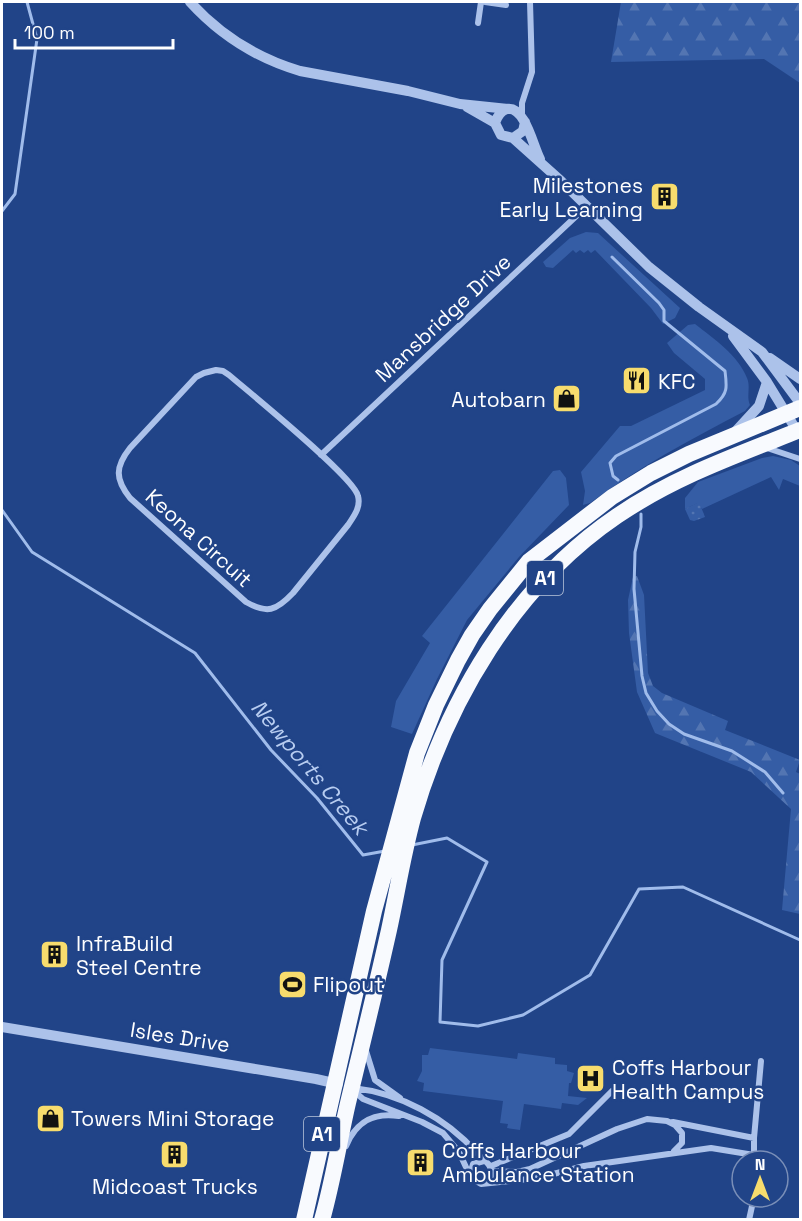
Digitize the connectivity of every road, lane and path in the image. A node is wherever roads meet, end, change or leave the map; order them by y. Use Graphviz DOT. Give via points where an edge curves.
graph roads {
  1 [pos="190,2"];
  2 [pos="483,2"];
  3 [pos="530,2"];
  4 [pos="506,5"];
  5 [pos="478,23"];
  6 [pos="460,104"];
  7 [pos="509,109"];
  8 [pos="523,113"];
  9 [pos="495,123"];
  10 [pos="513,138"];
  11 [pos="541,162"];
  12 [pos="587,206"];
  13 [pos="727,328"];
  14 [pos="762,352"];
  15 [pos="801,379"];
  16 [pos="767,382"];
  17 [pos="801,403"];
  18 [pos="794,411"];
  19 [pos="799,433"];
  20 [pos="729,438"];
  21 [pos="759,446"];
  22 [pos="321,455"];
  23 [pos="801,459"];
  24 [pos="401,836"];
  25 [pos="395,864"];
  26 [pos="2,1027"];
  27 [pos="364,1040"];
  28 [pos="761,1061"];
  29 [pos="333,1083"];
  30 [pos="352,1088"];
  31 [pos="612,1091"];
  32 [pos="408,1104"];
  33 [pos="408,1117"];
  34 [pos="667,1121"];
  35 [pos="754,1138"];
  36 [pos="754,1149"];
  37 [pos="730,1151"];
  38 [pos="670,1153"];
  39 [pos="484,1161"];
  40 [pos="492,1169"];
  41 [pos="470,1174"];
  42 [pos="333,1176"];
  43 [pos="484,1183"];
  44 [pos="304,1220"];
  45 [pos="322,1220"];
  1 -- 6 [label="street" via="220,32 284,67"];
  2 -- 4 [label="street"];
  2 -- 5 [label="street"];
  3 -- 8 [label="street" via="532,72"];
  6 -- 7 [label="street"];
  6 -- 9 [label="street"];
  7 -- 8 [label="street"];
  7 -- 9 [label="street"];
  8 -- 10 [label="street" via="523,131"];
  8 -- 11 [label="street"];
  9 -- 10 [label="street" via="501,135"];
  10 -- 11 [label="street"];
  11 -- 12 [label="street"];
  12 -- 13 [label="street" via="649,267"];
  12 -- 22 [label="street, Mansbridge Drive"];
  13 -- 14 [label="street"];
  13 -- 16 [label="street"];
  14 -- 15 [label="street"];
  14 -- 17 [label="street"];
  16 -- 18 [label="street"];
  16 -- 20 [label="street" via="759,406"];
  18 -- 19 [label="street"];
  18 -- 20 [label="highway, A1"];
  19 -- 21 [label="highway, A1"];
  20 -- 24 [label="highway, A1" via="660,468 612,497 530,561 511,582 469,641 436,705 417,753"];
  21 -- 23 [label="street"];
  21 -- 24 [label="highway, A1" via="693,473 617,516 541,582 496,638 467,686"];
  22 -- 22 [label="street, Keona Circuit" via="353,485 359,505 293,593 274,609 259,609 246,602 130,498 120,481 122,458 130,448 196,377 216,370 230,375"];
  24 -- 25 [label="highway, A1"];
  25 -- 27 [label="highway, A1"];
  25 -- 29 [label="highway, A1"];
  26 -- 29 [label="street, Isles Drive"];
  27 -- 30 [label="highway, A1"];
  27 -- 32 [label="street" via="375,1080"];
  28 -- 35 [label="street"];
  29 -- 30 [label="street, Isles Drive"];
  29 -- 44 [label="highway, A1"];
  30 -- 32 [label="street"];
  30 -- 33 [label="street" via="363,1099"];
  30 -- 42 [label="highway, A1"];
  31 -- 40 [label="street" via="568,1134"];
  32 -- 39 [label="street" via="449,1126"];
  33 -- 41 [label="street" via="443,1133"];
  33 -- 42 [label="street" via="379,1115 362,1122 349,1138"];
  34 -- 35 [label="street"];
  34 -- 38 [label="street" via="682,1133 680,1147"];
  34 -- 40 [label="street" via="647,1119 631,1123 523,1171"];
  35 -- 36 [label="street"];
  37 -- 38 [label="street" via="719,1148"];
  38 -- 43 [label="street" via="584,1166 538,1178"];
  39 -- 40 [label="street"];
  39 -- 41 [label="street" via="473,1164"];
  40 -- 43 [label="street" via="491,1178"];
  41 -- 43 [label="street" via="474,1181"];
  42 -- 45 [label="highway, A1"];
}
